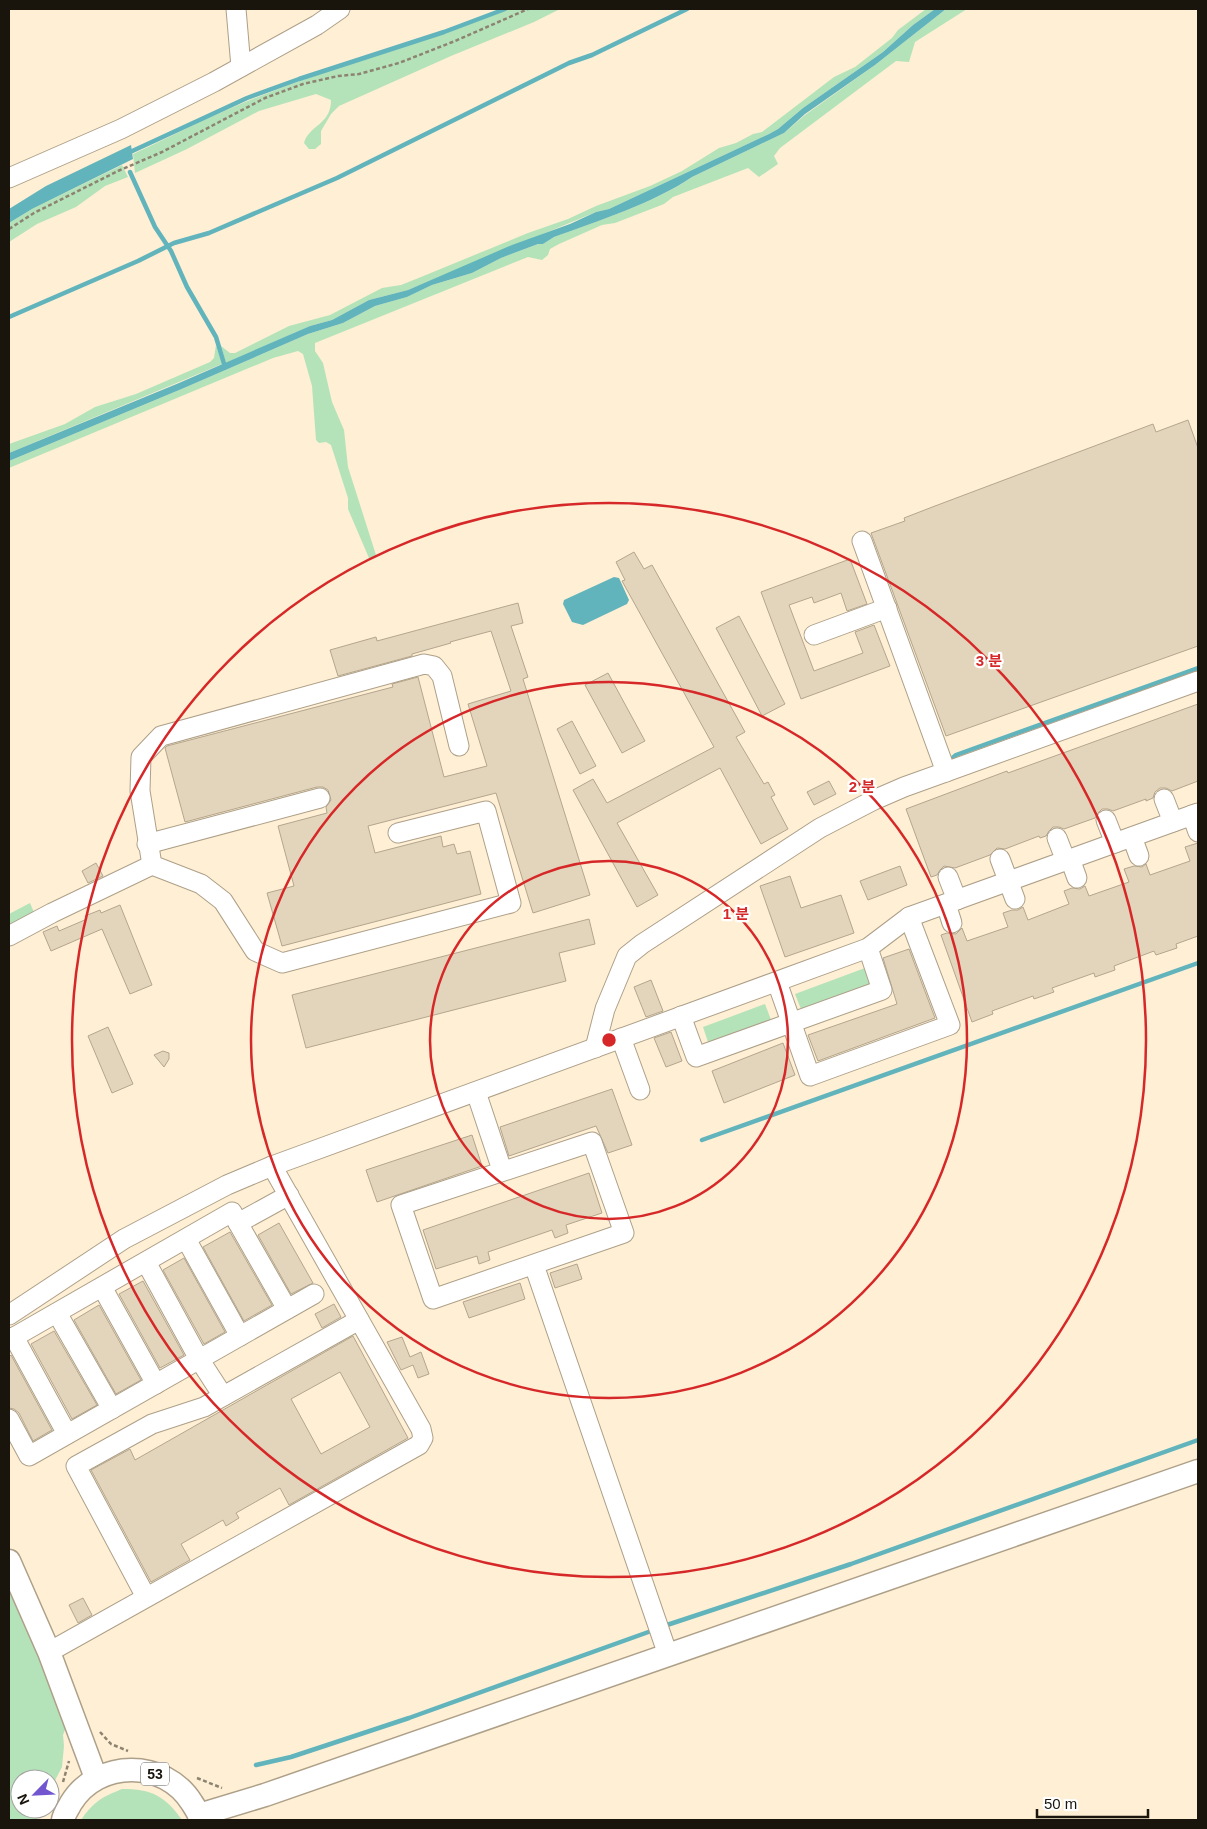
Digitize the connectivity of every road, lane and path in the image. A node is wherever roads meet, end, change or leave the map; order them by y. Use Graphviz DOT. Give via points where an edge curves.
graph roads {
  1 [pos="236,9"];
  2 [pos="340,9"];
  3 [pos="528,9"];
  4 [pos="242,67"];
  5 [pos="9,178"];
  6 [pos="9,229"];
  7 [pos="862,541"];
  8 [pos="887,608"];
  9 [pos="814,635"];
  10 [pos="1198,681"];
  11 [pos="459,746"];
  12 [pos="946,772"];
  13 [pos="320,798"];
  14 [pos="1164,798"];
  15 [pos="1106,820"];
  16 [pos="1196,820"];
  17 [pos="1173,822"];
  18 [pos="398,833"];
  19 [pos="1057,838"];
  20 [pos="1124,840"];
  21 [pos="147,844"];
  22 [pos="1139,856"];
  23 [pos="1000,859"];
  24 [pos="1068,860"];
  25 [pos="152,865"];
  26 [pos="948,877"];
  27 [pos="1078,878"];
  28 [pos="1008,882"];
  29 [pos="1015,899"];
  30 [pos="951,902"];
  31 [pos="910,917"];
  32 [pos="952,923"];
  33 [pos="9,936"];
  34 [pos="868,948"];
  35 [pos="777,982"];
  36 [pos="681,1016"];
  37 [pos="792,1023"];
  38 [pos="621,1038"];
  39 [pos="595,1048"];
  40 [pos="640,1090"];
  41 [pos="476,1092"];
  42 [pos="272,1166"];
  43 [pos="502,1170"];
  44 [pos="288,1195"];
  45 [pos="238,1222"];
  46 [pos="186,1239"];
  47 [pos="146,1262"];
  48 [pos="534,1265"];
  49 [pos="102,1287"];
  50 [pos="314,1294"];
  51 [pos="287,1309"];
  52 [pos="57,1313"];
  53 [pos="9,1315"];
  54 [pos="359,1320"];
  55 [pos="240,1336"];
  56 [pos="11,1339"];
  57 [pos="199,1359"];
  58 [pos="156,1384"];
  59 [pos="222,1396"];
  60 [pos="112,1409"];
  61 [pos="9,1419"];
  62 [pos="67,1434"];
  63 [pos="1198,1471"];
  64 [pos="9,1561"];
  65 [pos="146,1597"];
  66 [pos="48,1652"];
  67 [pos="668,1655"];
  68 [pos="69,1755"];
  69 [pos="96,1778"];
  70 [pos="62,1784"];
  71 [pos="200,1817"];
  72 [pos="63,1820"];
  1 -- 4 [label="street"];
  2 -- 4 [label="street"];
  3 -- 6 [label="path" via="400,63 303,84 265,98 34,213"];
  4 -- 5 [label="street" via="121,129"];
  7 -- 8 [label="street"];
  8 -- 9 [label="street"];
  8 -- 12 [label="street"];
  10 -- 12 [label="street"];
  11 -- 21 [label="street" via="442,676 434,666 424,664 161,736 141,757 140,791"];
  12 -- 39 [label="street" via="904,787 820,828 642,944 627,956 605,1009"];
  13 -- 21 [label="street"];
  14 -- 17 [label="street"];
  15 -- 20 [label="street"];
  16 -- 17 [label="street"];
  17 -- 20 [label="street"];
  18 -- 25 [label="street" via="486,811 511,903 282,963 255,951 223,901 201,884"];
  19 -- 24 [label="street"];
  20 -- 22 [label="street"];
  20 -- 24 [label="street"];
  21 -- 25 [label="street"];
  23 -- 28 [label="street"];
  24 -- 27 [label="street"];
  24 -- 28 [label="street"];
  25 -- 33 [label="street"];
  26 -- 30 [label="street"];
  28 -- 29 [label="street"];
  28 -- 30 [label="street"];
  30 -- 31 [label="street"];
  30 -- 32 [label="street"];
  31 -- 34 [label="street"];
  31 -- 37 [label="street" via="950,1025 810,1076"];
  34 -- 35 [label="street"];
  34 -- 37 [label="street" via="882,990"];
  35 -- 36 [label="street"];
  35 -- 37 [label="street"];
  36 -- 37 [label="street" via="696,1057"];
  36 -- 38 [label="street"];
  38 -- 39 [label="street"];
  38 -- 40 [label="street"];
  39 -- 41 [label="street"];
  41 -- 42 [label="street"];
  41 -- 43 [label="street"];
  42 -- 44 [label="street"];
  42 -- 53 [label="street" via="227,1185 124,1238"];
  43 -- 48 [label="street" via="592,1142 624,1233"];
  43 -- 48 [label="street" via="401,1205 433,1299"];
  44 -- 45 [label="street"];
  44 -- 54 [label="street"];
  45 -- 46 [label="street" via="232,1212"];
  45 -- 51 [label="street"];
  46 -- 47 [label="street"];
  46 -- 55 [label="street"];
  47 -- 49 [label="street"];
  47 -- 57 [label="street"];
  48 -- 67 [label="street"];
  49 -- 52 [label="street"];
  49 -- 58 [label="street"];
  50 -- 51 [label="street"];
  51 -- 55 [label="street"];
  52 -- 56 [label="street"];
  52 -- 60 [label="street"];
  54 -- 59 [label="street"];
  54 -- 65 [label="street" via="421,1429 423,1438 418,1445"];
  55 -- 57 [label="street"];
  56 -- 62 [label="street"];
  57 -- 58 [label="street"];
  57 -- 59 [label="street"];
  58 -- 60 [label="street"];
  59 -- 65 [label="street" via="204,1407 152,1424 76,1466"];
  60 -- 62 [label="street"];
  61 -- 62 [label="street" via="29,1456"];
  63 -- 67 [label="main road"];
  64 -- 66 [label="main road"];
  65 -- 66 [label="street"];
  66 -- 69 [label="main road"];
  67 -- 71 [label="main road"];
  68 -- 70 [label="path"];
  69 -- 71 [label="main road, 53" via="119,1770 144,1770 167,1778 186,1794"];
  69 -- 72 [label="main road, 53" via="77,1794"];
}
